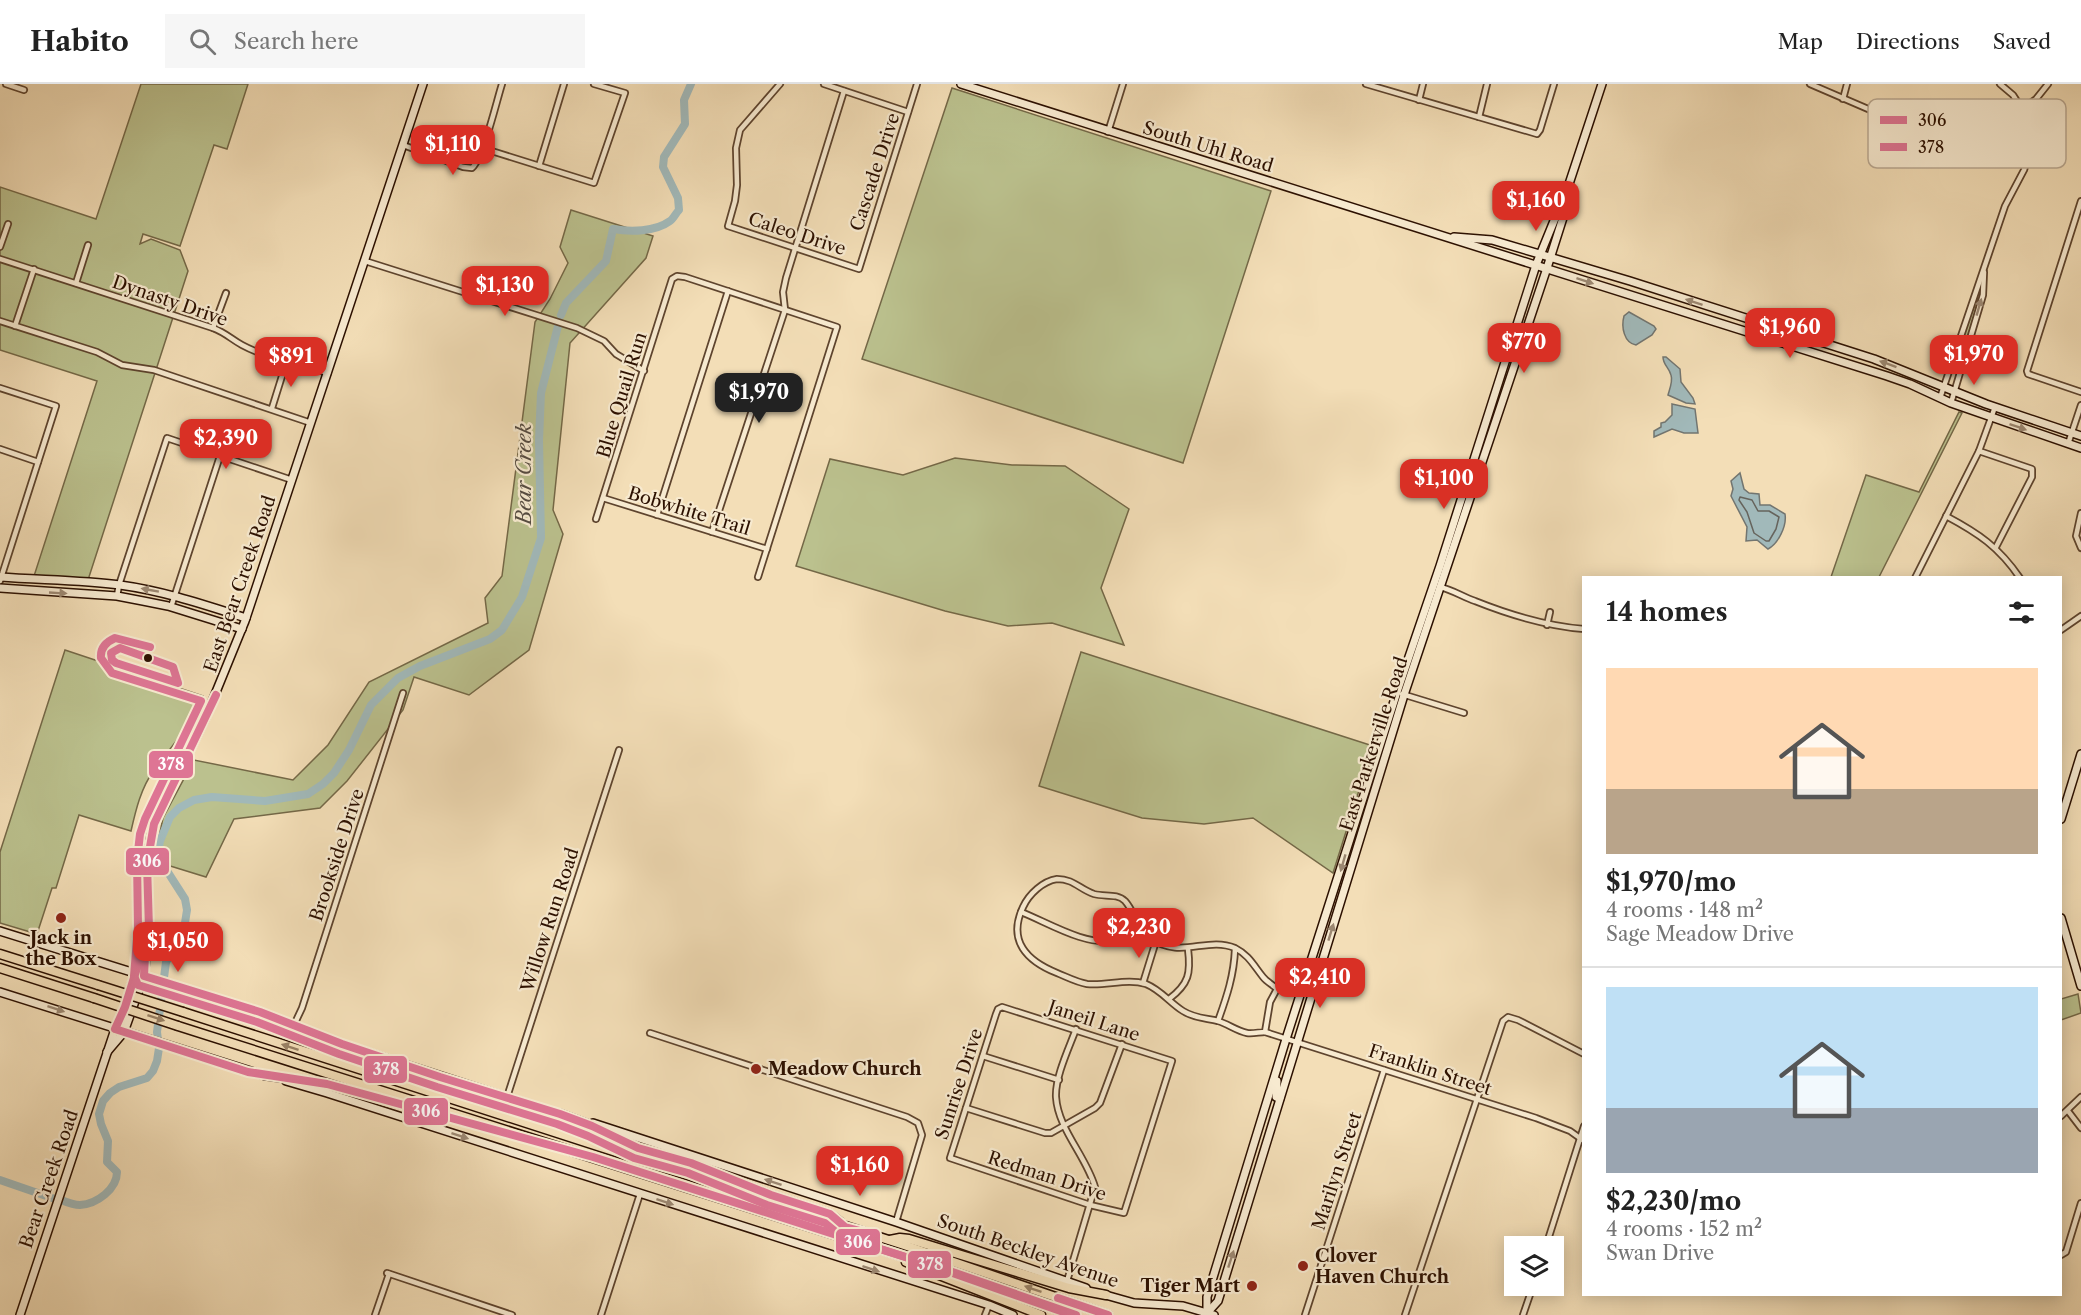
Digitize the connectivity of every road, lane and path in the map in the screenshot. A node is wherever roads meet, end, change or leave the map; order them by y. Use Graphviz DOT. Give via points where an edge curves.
graph roads {
  1 [pos="6,84"];
  2 [pos="423,84"];
  3 [pos="501,84"];
  4 [pos="564,84"];
  5 [pos="594,84"];
  6 [pos="780,84"];
  7 [pos="824,84"];
  8 [pos="917,84"];
  9 [pos="961,84"];
  10 [pos="1124,84"];
  11 [pos="1366,84"];
  12 [pos="1423,84"];
  13 [pos="1488,84"];
  14 [pos="1554,84"];
  15 [pos="1602,84"];
  16 [pos="1810,84"];
  17 [pos="1847,84"];
  18 [pos="2000,84"];
  19 [pos="2048,84"];
  20 [pos="24,90"];
  21 [pos="844,91"];
  22 [pos="1843,99"];
  23 [pos="2016,99"];
  24 [pos="2036,99"];
  25 [pos="1419,100"];
  26 [pos="1868,109"];
  27 [pos="908,112"];
  28 [pos="1479,117"];
  29 [pos="1108,132"];
  30 [pos="403,146"];
  31 [pos="482,148"];
  32 [pos="539,166"];
  33 [pos="2023,168"];
  34 [pos="1569,184"];
  35 [pos="2081,201"];
  36 [pos="8,224"];
  37 [pos="1446,237"];
  38 [pos="88,245"];
  39 [pos="0,247"];
  40 [pos="795,248"];
  41 [pos="1541,253"];
  42 [pos="1551,256"];
  43 [pos="0,259"];
  44 [pos="365,261"];
  45 [pos="1536,265"];
  46 [pos="1984,267"];
  47 [pos="1547,268"];
  48 [pos="34,269"];
  49 [pos="859,269"];
  50 [pos="76,283"];
  51 [pos="728,291"];
  52 [pos="226,293"];
  53 [pos="784,310"];
  54 [pos="0,321"];
  55 [pos="15,326"];
  56 [pos="213,328"];
  57 [pos="1954,355"];
  58 [pos="1965,358"];
  59 [pos="287,360"];
  60 [pos="644,371"];
  61 [pos="328,373"];
  62 [pos="1944,387"];
  63 [pos="0,388"];
  64 [pos="1955,391"];
  65 [pos="2081,392"];
  66 [pos="1940,398"];
  67 [pos="1951,403"];
  68 [pos="2081,405"];
  69 [pos="1995,407"];
  70 [pos="272,408"];
  71 [pos="1990,417"];
  72 [pos="311,423"];
  73 [pos="2071,433"];
  74 [pos="1482,434"];
  75 [pos="2081,436"];
  76 [pos="1490,437"];
  77 [pos="2068,444"];
  78 [pos="2081,448"];
  79 [pos="0,449"];
  80 [pos="1979,451"];
  81 [pos="220,456"];
  82 [pos="38,462"];
  83 [pos="292,480"];
  84 [pos="603,498"];
  85 [pos="2081,513"];
  86 [pos="657,515"];
  87 [pos="1946,516"];
  88 [pos="596,519"];
  89 [pos="1451,529"];
  90 [pos="1459,531"];
  91 [pos="712,532"];
  92 [pos="1996,547"];
  93 [pos="2081,548"];
  94 [pos="767,549"];
  95 [pos="1916,576"];
  96 [pos="2018,576"];
  97 [pos="758,577"];
  98 [pos="0,578"];
  99 [pos="119,585"];
  100 [pos="1437,586"];
  101 [pos="0,588"];
  102 [pos="117,596"];
  103 [pos="175,596"];
  104 [pos="171,607"];
  105 [pos="1550,612"];
  106 [pos="2081,616"];
  107 [pos="246,618"];
  108 [pos="1547,625"];
  109 [pos="242,629"];
  110 [pos="1582,629"];
  111 [pos="2062,629"];
  112 [pos="403,693"];
  113 [pos="1400,694"];
  114 [pos="1464,713"];
  115 [pos="619,750"];
  116 [pos="2081,754"];
  117 [pos="1360,807"];
  118 [pos="1369,810"];
  119 [pos="2062,816"];
  120 [pos="1021,912"];
  121 [pos="2062,921"];
  122 [pos="1141,929"];
  123 [pos="0,931"];
  124 [pos="1156,941"];
  125 [pos="1235,948"];
  126 [pos="1188,949"];
  127 [pos="0,954"];
  128 [pos="145,955"];
  129 [pos="0,968"];
  130 [pos="136,973"];
  131 [pos="144,976"];
  132 [pos="1143,983"];
  133 [pos="2081,986"];
  134 [pos="0,992"];
  135 [pos="1168,999"];
  136 [pos="1002,1007"];
  137 [pos="1218,1021"];
  138 [pos="294,1025"];
  139 [pos="115,1029"];
  140 [pos="1076,1029"];
  141 [pos="124,1032"];
  142 [pos="1265,1032"];
  143 [pos="650,1033"];
  144 [pos="1286,1039"];
  145 [pos="1297,1042"];
  146 [pos="1122,1044"];
  147 [pos="107,1052"];
  148 [pos="1582,1053"];
  149 [pos="983,1056"];
  150 [pos="1279,1061"];
  151 [pos="1384,1070"];
  152 [pos="264,1075"];
  153 [pos="1059,1080"];
  154 [pos="507,1097"];
  155 [pos="2081,1097"];
  156 [pos="1280,1098"];
  157 [pos="1476,1099"];
  158 [pos="966,1108"];
  159 [pos="2068,1111"];
  160 [pos="560,1114"];
  161 [pos="2062,1115"];
  162 [pos="1065,1126"];
  163 [pos="2081,1128"];
  164 [pos="532,1139"];
  165 [pos="1582,1140"];
  166 [pos="1253,1149"];
  167 [pos="1265,1152"];
  168 [pos="963,1164"];
  169 [pos="640,1194"];
  170 [pos="2081,1203"];
  171 [pos="1090,1205"];
  172 [pos="1124,1213"];
  173 [pos="896,1222"];
  174 [pos="845,1227"];
  175 [pos="1549,1236"];
  176 [pos="889,1240"];
  177 [pos="876,1248"];
  178 [pos="2062,1255"];
  179 [pos="1214,1275"];
  180 [pos="1225,1278"];
  181 [pos="1067,1281"];
  182 [pos="1106,1295"];
  183 [pos="1530,1296"];
  184 [pos="988,1305"];
  185 [pos="1210,1314"];
  186 [pos="20,1315"];
  187 [pos="375,1315"];
  188 [pos="512,1315"];
  189 [pos="601,1315"];
  190 [pos="986,1315"];
  191 [pos="1013,1315"];
  192 [pos="1041,1315"];
  193 [pos="1072,1315"];
  194 [pos="1108,1315"];
  195 [pos="1305,1315"];
  196 [pos="1405,1315"];
  197 [pos="1523,1315"];
  1 -- 20 [label="street"];
  2 -- 30 [label="main road, East Bear Creek Road"];
  3 -- 31 [label="street"];
  4 -- 32 [label="street"];
  5 -- 32 [label="street" via="625,93 594,183"];
  6 -- 40 [label="street, Caleo Drive" via="740,130 736,148 737,185 728,226"];
  7 -- 21 [label="street"];
  8 -- 27 [label="street, Cascade Drive"];
  9 -- 29 [label="main road, South Uhl Road"];
  10 -- 29 [label="street"];
  11 -- 25 [label="street"];
  12 -- 25 [label="street"];
  13 -- 28 [label="street"];
  14 -- 28 [label="street" via="1537,134"];
  15 -- 34 [label="main road, East Parkerville Road"];
  16 -- 22 [label="street"];
  17 -- 22 [label="street"];
  18 -- 23 [label="street"];
  19 -- 24 [label="street"];
  21 -- 27 [label="street"];
  21 -- 40 [label="street"];
  22 -- 26 [label="street"];
  25 -- 28 [label="street"];
  27 -- 49 [label="street, Cascade Drive"];
  29 -- 37 [label="main road, South Uhl Road"];
  30 -- 31 [label="street" via="468,169 475,165"];
  30 -- 44 [label="main road, East Bear Creek Road"];
  31 -- 32 [label="street"];
  33 -- 46 [label="street"];
  34 -- 41 [label="main road, East Parkerville Road"];
  34 -- 42 [label="main road, East Parkerville Road" via="1568,202"];
  35 -- 65 [label="street" via="2028,374"];
  36 -- 39 [label="street"];
  37 -- 41 [label="main road, South Uhl Road" via="1492,240"];
  37 -- 45 [label="main road, South Uhl Road"];
  38 -- 50 [label="street"];
  40 -- 49 [label="street, Caleo Drive"];
  40 -- 53 [label="street" via="783,292"];
  41 -- 42 [label="main road, South Uhl Road"];
  41 -- 45 [label="main road, East Parkerville Road"];
  42 -- 47 [label="main road, East Parkerville Road"];
  62 -- 42 [label="main road, South Uhl Road, one-way" via="1870,357"];
  43 -- 48 [label="street, Dynasty Drive"];
  44 -- 60 [label="street" via="577,328 604,341 616,354"];
  44 -- 61 [label="main road, East Bear Creek Road"];
  45 -- 47 [label="main road, South Uhl Road"];
  45 -- 74 [label="main road, East Parkerville Road"];
  46 -- 57 [label="street"];
  58 -- 46 [label="street, one-way" via="1983,295"];
  47 -- 66 [label="main road, South Uhl Road, one-way" via="1910,384"];
  47 -- 76 [label="main road, East Parkerville Road"];
  48 -- 50 [label="street, Dynasty Drive"];
  48 -- 55 [label="street"];
  50 -- 56 [label="street, Dynasty Drive"];
  51 -- 53 [label="street"];
  51 -- 60 [label="street, Blue Quail Run" via="685,277 672,279"];
  51 -- 86 [label="street"];
  52 -- 56 [label="street"];
  53 -- 91 [label="street"];
  53 -- 94 [label="street" via="837,327"];
  54 -- 55 [label="street"];
  55 -- 70 [label="street" via="97,352 122,365 154,370"];
  56 -- 59 [label="street, Dynasty Drive" via="240,344"];
  57 -- 58 [label="street"];
  57 -- 62 [label="street"];
  58 -- 64 [label="street"];
  59 -- 61 [label="street, Dynasty Drive"];
  59 -- 70 [label="street"];
  60 -- 84 [label="street, Blue Quail Run"];
  61 -- 72 [label="main road, East Bear Creek Road"];
  62 -- 64 [label="main road, South Uhl Road"];
  62 -- 66 [label="street"];
  63 -- 82 [label="street" via="56,406"];
  64 -- 67 [label="street"];
  64 -- 69 [label="main road, South Uhl Road"];
  66 -- 67 [label="main road, South Uhl Road"];
  67 -- 71 [label="main road, South Uhl Road"];
  68 -- 73 [label="street"];
  69 -- 71 [label="street"];
  69 -- 73 [label="main road, South Uhl Road"];
  70 -- 72 [label="street"];
  71 -- 77 [label="main road, South Uhl Road, one-way"];
  71 -- 80 [label="street"];
  72 -- 83 [label="main road, East Bear Creek Road"];
  73 -- 75 [label="main road, South Uhl Road"];
  73 -- 77 [label="street"];
  74 -- 76 [label="main road"];
  74 -- 89 [label="main road, East Parkerville Road"];
  76 -- 90 [label="main road, East Parkerville Road"];
  77 -- 78 [label="main road, South Uhl Road"];
  79 -- 82 [label="street"];
  80 -- 87 [label="street"];
  80 -- 92 [label="street" via="2033,472"];
  81 -- 83 [label="street"];
  81 -- 99 [label="street" via="167,438"];
  81 -- 103 [label="street"];
  82 -- 98 [label="street"];
  83 -- 107 [label="main road, East Bear Creek Road"];
  84 -- 86 [label="street, Bobwhite Trail"];
  84 -- 88 [label="street, Blue Quail Run"];
  85 -- 93 [label="street" via="2076,536"];
  86 -- 91 [label="street, Bobwhite Trail"];
  87 -- 92 [label="street"];
  87 -- 95 [label="street"];
  89 -- 90 [label="main road"];
  89 -- 100 [label="main road, East Parkerville Road"];
  90 -- 100 [label="main road, East Parkerville Road"];
  91 -- 94 [label="street, Bobwhite Trail"];
  92 -- 96 [label="street"];
  94 -- 97 [label="street"];
  98 -- 99 [label="main road"];
  99 -- 102 [label="street"];
  103 -- 99 [label="main road, one-way"];
  100 -- 108 [label="street"];
  100 -- 113 [label="main road, East Parkerville Road"];
  101 -- 102 [label="main road, one-way"];
  102 -- 104 [label="main road"];
  103 -- 104 [label="street"];
  103 -- 107 [label="main road"];
  104 -- 109 [label="main road"];
  105 -- 108 [label="street"];
  106 -- 111 [label="street"];
  107 -- 109 [label="main road, East Bear Creek Road"];
  108 -- 110 [label="street"];
  109 -- 128 [label="main road, East Bear Creek Road" via="148,840 149,931"];
  112 -- 138 [label="street, Brookside Drive"];
  113 -- 114 [label="street"];
  113 -- 117 [label="main road, East Parkerville Road"];
  113 -- 118 [label="main road, East Parkerville Road"];
  115 -- 154 [label="street, Willow Run Road"];
  116 -- 119 [label="main road"];
  117 -- 118 [label="main road"];
  117 -- 144 [label="main road, East Parkerville Road, one-way"];
  145 -- 118 [label="main road, East Parkerville Road, one-way"];
  120 -- 122 [label="street" via="1080,937 1101,941 1114,941"];
  120 -- 122 [label="street" via="1043,884 1063,879 1101,896 1124,899"];
  120 -- 132 [label="street" via="1019,941 1038,965 1086,984"];
  121 -- 133 [label="main road"];
  122 -- 124 [label="street"];
  123 -- 130 [label="main road, South Beckley Avenue"];
  124 -- 126 [label="street"];
  124 -- 132 [label="street"];
  125 -- 126 [label="street" via="1211,945"];
  125 -- 137 [label="street" via="1231,986"];
  125 -- 142 [label="street" via="1248,956 1277,989 1270,1002"];
  126 -- 135 [label="street" via="1187,979"];
  174 -- 127 [label="highway, one-way, bridge"];
  128 -- 130 [label="main road, East Bear Creek Road"];
  128 -- 131 [label="main road, East Bear Creek Road"];
  129 -- 164 [label="highway, one-way, bridge"];
  130 -- 131 [label="main road, South Beckley Avenue"];
  130 -- 139 [label="main road, East Bear Creek Road"];
  131 -- 138 [label="main road, South Beckley Avenue"];
  131 -- 141 [label="main road, East Bear Creek Road"];
  132 -- 135 [label="street, Franklin Street"];
  134 -- 139 [label="main road, one-way"];
  135 -- 137 [label="street, Franklin Street" via="1198,1018"];
  136 -- 140 [label="street, Janeil Lane"];
  136 -- 149 [label="street, Sunrise Drive" via="996,1014"];
  137 -- 142 [label="street, Franklin Street" via="1248,1034"];
  138 -- 154 [label="main road, South Beckley Avenue"];
  139 -- 141 [label="main road"];
  139 -- 147 [label="main road, Bear Creek Road"];
  140 -- 146 [label="street, Janeil Lane"];
  140 -- 153 [label="street"];
  141 -- 147 [label="main road, Bear Creek Road"];
  141 -- 152 [label="main road"];
  142 -- 144 [label="street, Franklin Street"];
  143 -- 173 [label="street" via="907,1116 918,1123 922,1135"];
  144 -- 145 [label="street, Franklin Street"];
  144 -- 150 [label="main road, East Parkerville Road"];
  145 -- 151 [label="street, Franklin Street"];
  145 -- 156 [label="main road, East Parkerville Road"];
  146 -- 162 [label="street" via="1100,1103"];
  146 -- 172 [label="street, Janeil Lane" via="1172,1061"];
  147 -- 186 [label="main road, Bear Creek Road"];
  148 -- 157 [label="street" via="1508,1017 1499,1030"];
  149 -- 153 [label="street"];
  149 -- 158 [label="street, Sunrise Drive"];
  150 -- 156 [label="main road" via="1275,1093"];
  150 -- 166 [label="main road, East Parkerville Road"];
  151 -- 157 [label="street, Franklin Street"];
  151 -- 195 [label="street, Marilyn Street"];
  152 -- 164 [label="highway" via="327,1084"];
  152 -- 169 [label="main road, one-way"];
  153 -- 162 [label="street" via="1056,1099"];
  154 -- 160 [label="main road, South Beckley Avenue"];
  155 -- 159 [label="street"];
  156 -- 167 [label="main road, East Parkerville Road"];
  157 -- 165 [label="street, Franklin Street" via="1540,1119"];
  157 -- 196 [label="street"];
  158 -- 162 [label="street" via="1045,1133"];
  158 -- 168 [label="street, Sunrise Drive" via="950,1158"];
  159 -- 161 [label="street"];
  159 -- 163 [label="street"];
  173 -- 160 [label="main road, South Beckley Avenue, one-way"];
  160 -- 174 [label="highway" via="638,1148 691,1163 830,1214"];
  162 -- 171 [label="street" via="1093,1180"];
  164 -- 177 [label="highway"];
  165 -- 175 [label="street"];
  166 -- 167 [label="main road"];
  166 -- 179 [label="main road, East Parkerville Road"];
  180 -- 167 [label="main road, East Parkerville Road, one-way"];
  168 -- 171 [label="street, Redman Drive"];
  169 -- 184 [label="main road, one-way"];
  169 -- 189 [label="street"];
  170 -- 178 [label="street"];
  171 -- 172 [label="street, Redman Drive"];
  171 -- 181 [label="street"];
  173 -- 181 [label="main road, South Beckley Avenue"];
  174 -- 176 [label="highway"];
  176 -- 182 [label="highway" via="909,1239 1063,1287"];
  194 -- 176 [label="highway, one-way"];
  177 -- 192 [label="highway"];
  177 -- 193 [label="highway"];
  179 -- 180 [label="main road"];
  179 -- 185 [label="main road, East Parkerville Road" via="1207,1297"];
  180 -- 185 [label="main road, East Parkerville Road"];
  181 -- 182 [label="main road, South Beckley Avenue"];
  182 -- 185 [label="main road, South Beckley Avenue" via="1134,1304 1183,1306"];
  183 -- 197 [label="street"];
  184 -- 190 [label="street"];
  184 -- 191 [label="main road"];
  187 -- 188 [label="street" via="388,1274"];
}
